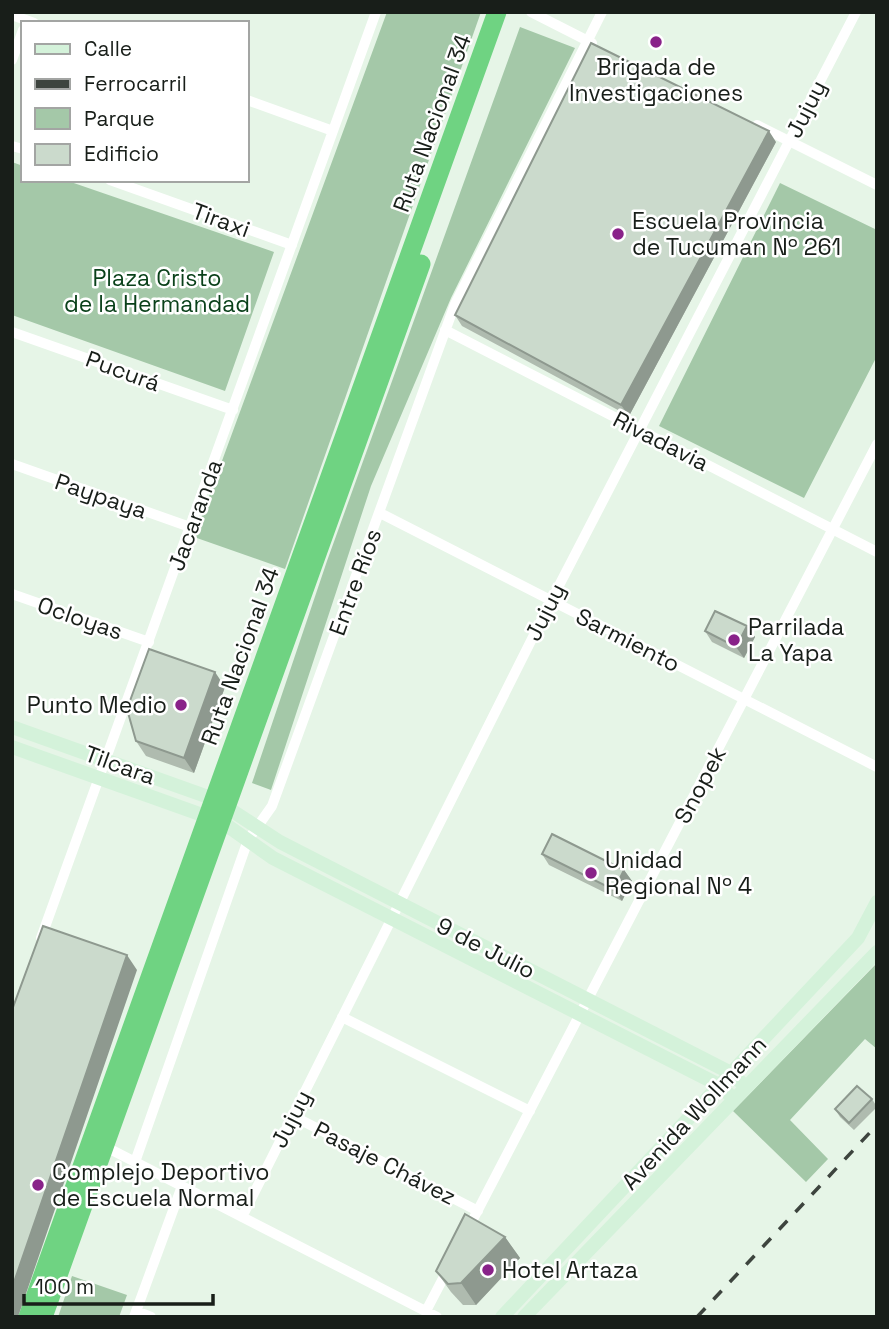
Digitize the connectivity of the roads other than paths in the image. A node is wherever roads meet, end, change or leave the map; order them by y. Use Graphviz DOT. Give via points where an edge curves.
graph roads {
  1 [pos="498,12"];
  2 [pos="511,12"];
  3 [pos="531,12"];
  4 [pos="602,12"];
  5 [pos="856,12"];
  6 [pos="373,13"];
  7 [pos="546,16"];
  8 [pos="21,39"];
  9 [pos="587,41"];
  10 [pos="599,47"];
  11 [pos="12,60"];
  12 [pos="248,100"];
  13 [pos="742,118"];
  14 [pos="333,131"];
  15 [pos="789,142"];
  16 [pos="116,182"];
  17 [pos="877,185"];
  18 [pos="292,245"];
  19 [pos="445,330"];
  20 [pos="12,332"];
  21 [pos="233,410"];
  22 [pos="639,430"];
  23 [pos="877,444"];
  24 [pos="12,464"];
  25 [pos="380,513"];
  26 [pos="190,527"];
  27 [pos="833,530"];
  28 [pos="877,552"];
  29 [pos="12,594"];
  30 [pos="551,601"];
  31 [pos="149,642"];
  32 [pos="744,700"];
  33 [pos="12,727"];
  34 [pos="12,747"];
  35 [pos="106,760"];
  36 [pos="877,767"];
  37 [pos="99,778"];
  38 [pos="218,811"];
  39 [pos="258,826"];
  40 [pos="248,840"];
  41 [pos="877,902"];
  42 [pos="399,903"];
  43 [pos="392,918"];
  44 [pos="877,952"];
  45 [pos="35,954"];
  46 [pos="588,1000"];
  47 [pos="580,1014"];
  48 [pos="342,1017"];
  49 [pos="731,1073"];
  50 [pos="719,1085"];
  51 [pos="746,1087"];
  52 [pos="734,1099"];
  53 [pos="530,1111"];
  54 [pos="293,1116"];
  55 [pos="104,1146"];
  56 [pos="135,1162"];
  57 [pos="182,1186"];
  58 [pos="478,1211"];
  59 [pos="242,1217"];
  60 [pos="460,1244"];
  61 [pos="454,1255"];
  62 [pos="426,1311"];
  63 [pos="135,1314"];
  64 [pos="28,1317"];
  65 [pos="43,1317"];
  66 [pos="151,1317"];
  67 [pos="437,1317"];
  68 [pos="502,1317"];
  69 [pos="524,1317"];
  1 -- 38 [label="highway, Ruta Nacional 34"];
  2 -- 38 [label="highway, Ruta Nacional 34"];
  3 -- 7 [label="street"];
  4 -- 9 [label="street, Entre Ríos"];
  5 -- 15 [label="street, Jujuy"];
  6 -- 14 [label="street, Jacaranda"];
  7 -- 9 [label="street"];
  8 -- 11 [label="street"];
  9 -- 10 [label="street"];
  9 -- 19 [label="street, Entre Ríos"];
  12 -- 14 [label="street"];
  13 -- 15 [label="street"];
  14 -- 18 [label="street, Jacaranda"];
  15 -- 17 [label="street"];
  15 -- 22 [label="street, Jujuy"];
  16 -- 18 [label="street, Tiraxi"];
  18 -- 21 [label="street, Jacaranda"];
  19 -- 22 [label="street, Rivadavia"];
  19 -- 25 [label="street, Entre Ríos"];
  20 -- 21 [label="street, Pucurá"];
  21 -- 26 [label="street, Jacaranda"];
  22 -- 27 [label="street, Rivadavia"];
  22 -- 30 [label="street, Jujuy"];
  23 -- 27 [label="street, Snopek"];
  24 -- 26 [label="street, Paypaya"];
  25 -- 30 [label="street, Sarmiento"];
  25 -- 39 [label="street, Entre Ríos" via="272,806"];
  26 -- 31 [label="street, Jacaranda"];
  27 -- 28 [label="street, Rivadavia"];
  27 -- 32 [label="street, Snopek"];
  29 -- 31 [label="street, Ocloyas"];
  30 -- 32 [label="street, Sarmiento"];
  30 -- 42 [label="street, Jujuy"];
  31 -- 35 [label="street, Jacaranda"];
  32 -- 36 [label="street, Sarmiento"];
  32 -- 46 [label="street, Snopek"];
  33 -- 35 [label="street, Tilcara"];
  34 -- 37 [label="street, Tilcara"];
  35 -- 37 [label="street, Jacaranda"];
  35 -- 38 [label="street, Tilcara"];
  37 -- 38 [label="street, Tilcara"];
  37 -- 45 [label="street, Jacaranda"];
  38 -- 39 [label="street, 9 de Julio"];
  38 -- 40 [label="street, 9 de Julio"];
  38 -- 55 [label="highway, Ruta Nacional 34"];
  38 -- 64 [label="highway, Ruta Nacional 34"];
  39 -- 40 [label="street, Entre Ríos"];
  39 -- 42 [label="street, 9 de Julio"];
  40 -- 43 [label="street, 9 de Julio" via="273,858"];
  40 -- 56 [label="street, Entre Ríos"];
  41 -- 49 [label="street, Avenida Wollmann" via="858,938"];
  42 -- 43 [label="street, Jujuy"];
  42 -- 46 [label="street, 9 de Julio"];
  43 -- 47 [label="street, 9 de Julio"];
  43 -- 48 [label="street, Jujuy"];
  44 -- 51 [label="street, Avenida Wollmann"];
  46 -- 47 [label="street, Snopek"];
  46 -- 49 [label="street, 9 de Julio"];
  47 -- 50 [label="street, 9 de Julio"];
  47 -- 53 [label="street, Snopek"];
  48 -- 53 [label="street"];
  48 -- 54 [label="street, Jujuy"];
  49 -- 50 [label="street, Avenida Wollmann"];
  49 -- 51 [label="street, 9 de Julio"];
  50 -- 52 [label="street, 9 de Julio"];
  50 -- 68 [label="street, Avenida Wollmann"];
  51 -- 52 [label="street, Avenida Wollmann"];
  52 -- 69 [label="street, Avenida Wollmann"];
  53 -- 58 [label="street, Snopek"];
  54 -- 58 [label="street, Pasaje Chávez"];
  54 -- 59 [label="street, Jujuy"];
  55 -- 56 [label="street"];
  55 -- 65 [label="highway, Ruta Nacional 34"];
  56 -- 57 [label="street"];
  57 -- 59 [label="street"];
  57 -- 63 [label="street"];
  58 -- 60 [label="street, Snopek"];
  59 -- 62 [label="street"];
  61 -- 62 [label="street"];
  62 -- 67 [label="street"];
  63 -- 66 [label="street"];
}
